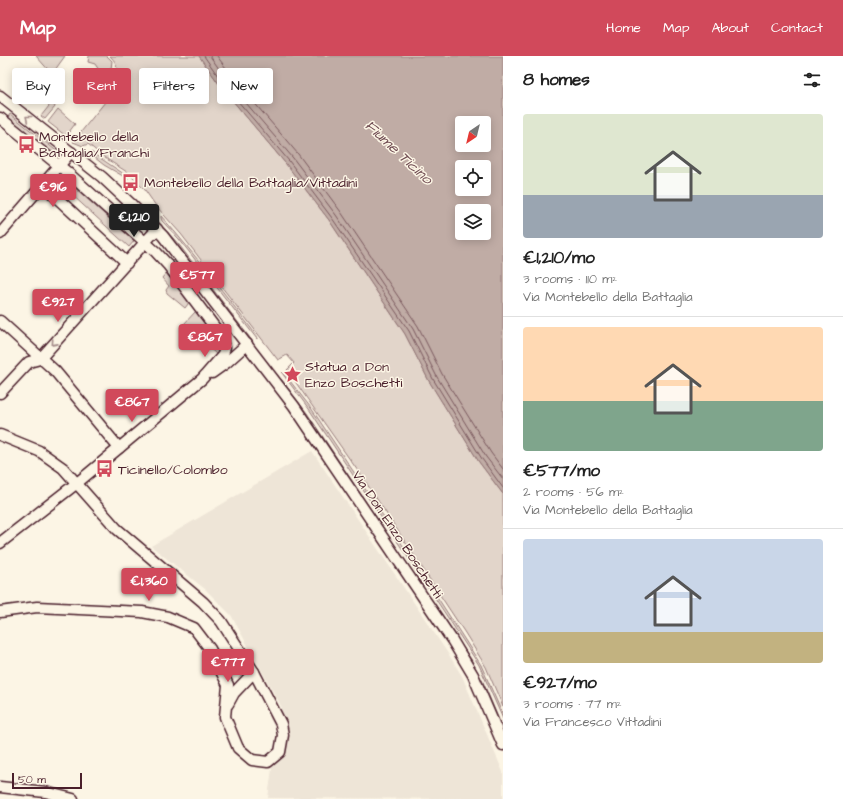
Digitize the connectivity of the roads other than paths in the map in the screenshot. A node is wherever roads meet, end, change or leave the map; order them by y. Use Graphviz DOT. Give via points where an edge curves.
graph roads {
  1 [pos="0,96"];
  2 [pos="0,118"];
  3 [pos="71,152"];
  4 [pos="60,167"];
  5 [pos="43,185"];
  6 [pos="157,229"];
  7 [pos="0,234"];
  8 [pos="145,242"];
  9 [pos="127,262"];
  10 [pos="0,321"];
  11 [pos="249,346"];
  12 [pos="40,359"];
  13 [pos="202,379"];
  14 [pos="0,393"];
  15 [pos="0,435"];
  16 [pos="119,448"];
  17 [pos="76,484"];
  18 [pos="0,543"];
  19 [pos="0,612"];
  20 [pos="254,672"];
  21 [pos="225,710"];
  22 [pos="503,745"];
  23 [pos="0,787"];
  24 [pos="73,799"];
  3 -- 1 [label="street, Via Don Enzo Boschetti, one-way"];
  2 -- 4 [label="street"];
  3 -- 4 [label="street"];
  3 -- 6 [label="street, Via Don Enzo Boschetti"];
  4 -- 5 [label="street"];
  4 -- 8 [label="street"];
  5 -- 7 [label="street"];
  5 -- 9 [label="street"];
  6 -- 8 [label="street"];
  6 -- 11 [label="street, Via Don Enzo Boschetti"];
  8 -- 9 [label="street"];
  8 -- 13 [label="street" via="168,265 222,337 225,347 223,355"];
  9 -- 12 [label="street, one-way"];
  10 -- 12 [label="street"];
  11 -- 13 [label="street"];
  11 -- 22 [label="street, Via Don Enzo Boschetti" via="312,431 459,652 473,675"];
  12 -- 14 [label="street" via="30,362"];
  12 -- 16 [label="street" via="55,371"];
  13 -- 16 [label="street"];
  15 -- 17 [label="street" via="39,451 63,468"];
  16 -- 17 [label="street"];
  17 -- 18 [label="street"];
  17 -- 20 [label="street" via="117,529 203,602 225,626"];
  19 -- 21 [label="street" via="37,607 142,612 168,617 194,628 210,649 228,685"];
  20 -- 21 [label="street" via="234,693"];
  20 -- 21 [label="street" via="281,724 283,735 280,752 268,762 252,760 238,748 225,717"];
  23 -- 24 [label="street" via="45,792"];
}
